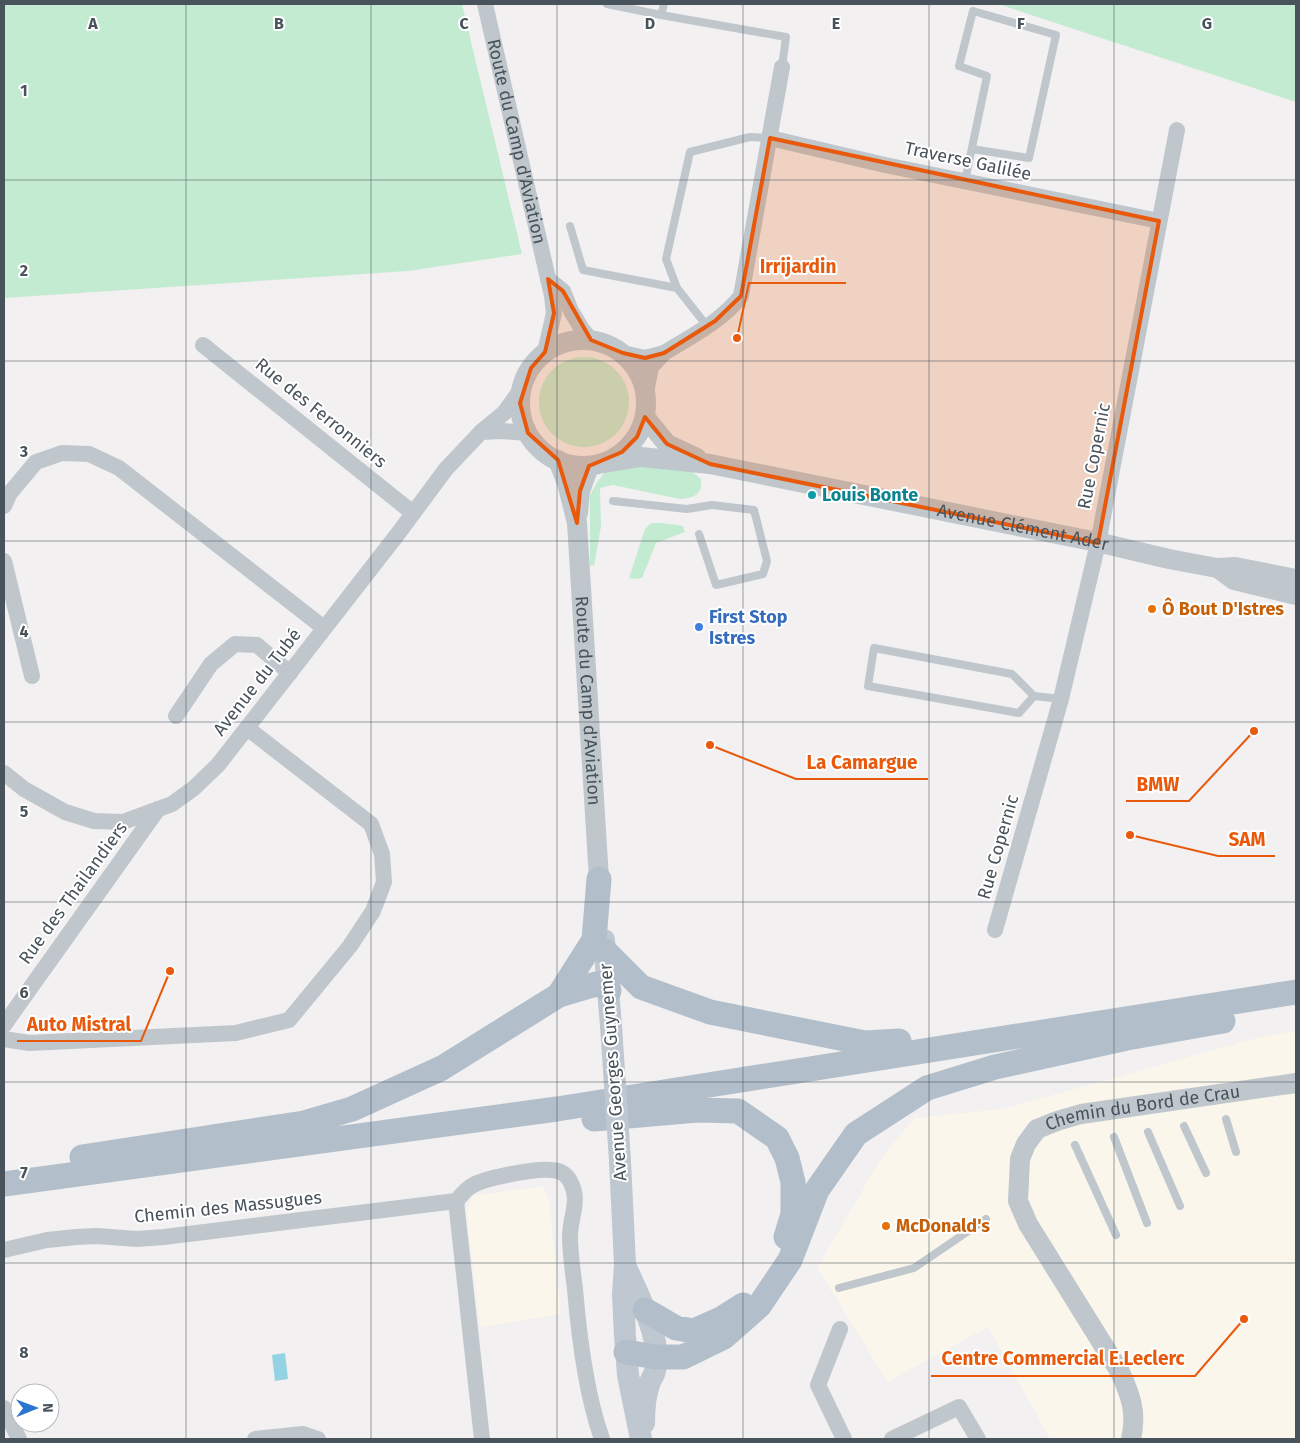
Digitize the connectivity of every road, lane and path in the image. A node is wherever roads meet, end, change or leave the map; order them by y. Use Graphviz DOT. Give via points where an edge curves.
graph roads {
  1 [pos="485,4"];
  2 [pos="607,4"];
  3 [pos="664,4"];
  4 [pos="661,15"];
  5 [pos="782,67"];
  6 [pos="1177,130"];
  7 [pos="770,138"];
  8 [pos="972,149"];
  9 [pos="965,181"];
  10 [pos="1160,221"];
  11 [pos="570,226"];
  12 [pos="548,279"];
  13 [pos="677,288"];
  14 [pos="707,326"];
  15 [pos="591,340"];
  16 [pos="203,345"];
  17 [pos="545,352"];
  18 [pos="623,353"];
  19 [pos="664,353"];
  20 [pos="522,388"];
  21 [pos="646,393"];
  22 [pos="645,417"];
  23 [pos="480,432"];
  24 [pos="528,433"];
  25 [pos="558,460"];
  26 [pos="596,464"];
  27 [pos="710,464"];
  28 [pos="613,501"];
  29 [pos="4,506"];
  30 [pos="413,513"];
  31 [pos="577,523"];
  32 [pos="699,534"];
  33 [pos="1098,543"];
  34 [pos="4,561"];
  35 [pos="1217,568"];
  36 [pos="1296,579"];
  37 [pos="1296,595"];
  38 [pos="324,628"];
  39 [pos="290,673"];
  40 [pos="32,676"];
  41 [pos="1034,696"];
  42 [pos="1062,699"];
  43 [pos="176,716"];
  44 [pos="247,728"];
  45 [pos="4,774"];
  46 [pos="158,809"];
  47 [pos="600,879"];
  48 [pos="995,930"];
  49 [pos="605,951"];
  50 [pos="609,991"];
  51 [pos="1296,992"];
  52 [pos="559,995"];
  53 [pos="1296,1008"];
  54 [pos="4,1025"];
  55 [pos="1034,1034"];
  56 [pos="4,1039"];
  57 [pos="1296,1083"];
  58 [pos="1226,1119"];
  59 [pos="1184,1126"];
  60 [pos="432,1127"];
  61 [pos="1148,1132"];
  62 [pos="1114,1137"];
  63 [pos="1075,1145"];
  64 [pos="1236,1152"];
  65 [pos="1206,1173"];
  66 [pos="4,1178"];
  67 [pos="4,1184"];
  68 [pos="456,1201"];
  69 [pos="1180,1206"];
  70 [pos="986,1219"];
  71 [pos="1147,1223"];
  72 [pos="1116,1235"];
  73 [pos="4,1250"];
  74 [pos="625,1264"];
  75 [pos="838,1288"];
  76 [pos="645,1310"];
  77 [pos="676,1328"];
  78 [pos="840,1329"];
  79 [pos="655,1348"];
  80 [pos="626,1352"];
  81 [pos="4,1408"];
  82 [pos="19,1439"];
  83 [pos="255,1439"];
  84 [pos="318,1439"];
  85 [pos="482,1439"];
  86 [pos="602,1439"];
  87 [pos="642,1439"];
  88 [pos="648,1439"];
  89 [pos="844,1439"];
  90 [pos="892,1439"];
  91 [pos="978,1439"];
  92 [pos="1131,1439"];
  1 -- 12 [label="street, Route du Camp d'Aviation"];
  2 -- 4 [label="lane"];
  3 -- 4 [label="lane"];
  4 -- 5 [label="lane" via="786,37"];
  5 -- 7 [label="street"];
  6 -- 10 [label="street, Rue Copernic"];
  7 -- 9 [label="street, Traverse Galilée"];
  7 -- 13 [label="lane" via="750,137 690,152 666,259"];
  7 -- 14 [label="street" via="741,296"];
  8 -- 8 [label="lane" via="988,76 959,66 973,12 1056,35 1030,158"];
  8 -- 9 [label="lane"];
  9 -- 10 [label="street, Traverse Galilée"];
  10 -- 33 [label="street, Rue Copernic"];
  11 -- 13 [label="lane" via="583,270"];
  12 -- 15 [label="street" via="563,291 571,311"];
  12 -- 17 [label="street, Route du Camp d'Aviation" via="554,313"];
  13 -- 14 [label="lane"];
  14 -- 19 [label="street"];
  15 -- 17 [label="street" via="567,342"];
  15 -- 18 [label="street" via="608,344"];
  16 -- 30 [label="street, Rue des Ferronniers"];
  17 -- 20 [label="street" via="531,368"];
  18 -- 19 [label="street" via="645,358"];
  18 -- 21 [label="street" via="638,371"];
  19 -- 21 [label="street" via="651,367"];
  20 -- 23 [label="street, Avenue du Tubé" via="504,413"];
  20 -- 24 [label="street" via="520,404"];
  21 -- 22 [label="street"];
  22 -- 26 [label="street" via="637,437 622,452"];
  22 -- 27 [label="street, Avenue Clément Ader" via="667,444"];
  23 -- 24 [label="street"];
  23 -- 30 [label="street, Avenue du Tubé" via="446,469"];
  24 -- 25 [label="street" via="546,454"];
  25 -- 26 [label="street" via="573,465"];
  25 -- 31 [label="street, Route du Camp d'Aviation"];
  26 -- 27 [label="street, Avenue Clément Ader" via="641,457"];
  26 -- 31 [label="street, Route du Camp d'Aviation" via="580,492"];
  27 -- 33 [label="street, Avenue Clément Ader"];
  28 -- 32 [label="lane" via="687,509 712,505 754,510 767,562 763,574 716,585"];
  29 -- 38 [label="street" via="10,493 36,462 62,453 89,454 119,468"];
  30 -- 38 [label="street, Avenue du Tubé"];
  31 -- 47 [label="street, Route du Camp d'Aviation"];
  33 -- 35 [label="street, Avenue Clément Ader"];
  33 -- 42 [label="street, Rue Copernic"];
  34 -- 40 [label="street"];
  35 -- 36 [label="street, Avenue Clément Ader" via="1235,567"];
  35 -- 37 [label="street, Avenue Clément Ader" via="1234,580"];
  38 -- 39 [label="street, Avenue du Tubé"];
  39 -- 43 [label="street" via="257,645 234,644 211,664"];
  39 -- 44 [label="street, Avenue du Tubé"];
  41 -- 41 [label="lane" via="1012,674 874,648 868,686 1019,713"];
  41 -- 42 [label="lane"];
  42 -- 48 [label="street, Rue Copernic"];
  44 -- 46 [label="street, Avenue du Tubé" via="218,765 194,788 172,804"];
  44 -- 56 [label="street" via="371,824 382,854 384,882 374,912 350,946 289,1020 236,1033 29,1043"];
  45 -- 46 [label="street, Avenue du Tubé" via="65,812 94,821 123,822"];
  46 -- 54 [label="street, Rue des Thailandiers"];
  47 -- 49 [label="main road, Avenue Georges Guynemer"];
  47 -- 52 [label="main road" via="594,940"];
  49 -- 50 [label="main road, Avenue Georges Guynemer"];
  49 -- 55 [label="main road" via="642,987 710,1012 865,1042"];
  50 -- 52 [label="main road" via="608,987 596,984"];
  50 -- 74 [label="main road, Avenue Georges Guynemer, bridge"];
  51 -- 55 [label="main road"];
  52 -- 66 [label="main road" via="442,1068 352,1110 304,1123 80,1157"];
  53 -- 79 [label="main road" via="1117,1040 995,1067 927,1088 856,1134 817,1190 790,1260 759,1306 724,1337 683,1357"];
  55 -- 60 [label="main road"];
  57 -- 92 [label="street, Chemin du Bord de Crau" via="1081,1114 1037,1129 1026,1144 1020,1159 1018,1201 1028,1224 1120,1372 1134,1409"];
  58 -- 64 [label="lane"];
  59 -- 65 [label="lane"];
  60 -- 67 [label="main road"];
  60 -- 77 [label="main road" via="500,1130 697,1110 738,1111 777,1138 787,1158 793,1182 793,1214 784,1245 742,1307 694,1331"];
  61 -- 69 [label="lane"];
  62 -- 71 [label="lane"];
  63 -- 72 [label="lane"];
  68 -- 73 [label="street, Chemin des Massugues" via="164,1237 97,1236 47,1240"];
  68 -- 85 [label="street"];
  68 -- 86 [label="street" via="470,1187 495,1178 552,1170 569,1179 576,1207 570,1235 577,1312 586,1374"];
  70 -- 75 [label="lane" via="914,1268"];
  74 -- 76 [label="main road, Avenue Georges Guynemer"];
  74 -- 80 [label="main road, Avenue Georges Guynemer"];
  76 -- 77 [label="main road"];
  76 -- 79 [label="main road, Avenue Georges Guynemer"];
  77 -- 79 [label="main road"];
  78 -- 89 [label="street" via="818,1385"];
  79 -- 80 [label="main road"];
  79 -- 88 [label="main road" via="655,1371 648,1386 644,1422"];
  80 -- 87 [label="main road, Avenue Georges Guynemer" via="633,1405"];
  81 -- 82 [label="street"];
  83 -- 84 [label="street" via="303,1434"];
  90 -- 91 [label="street" via="959,1406"];
}
